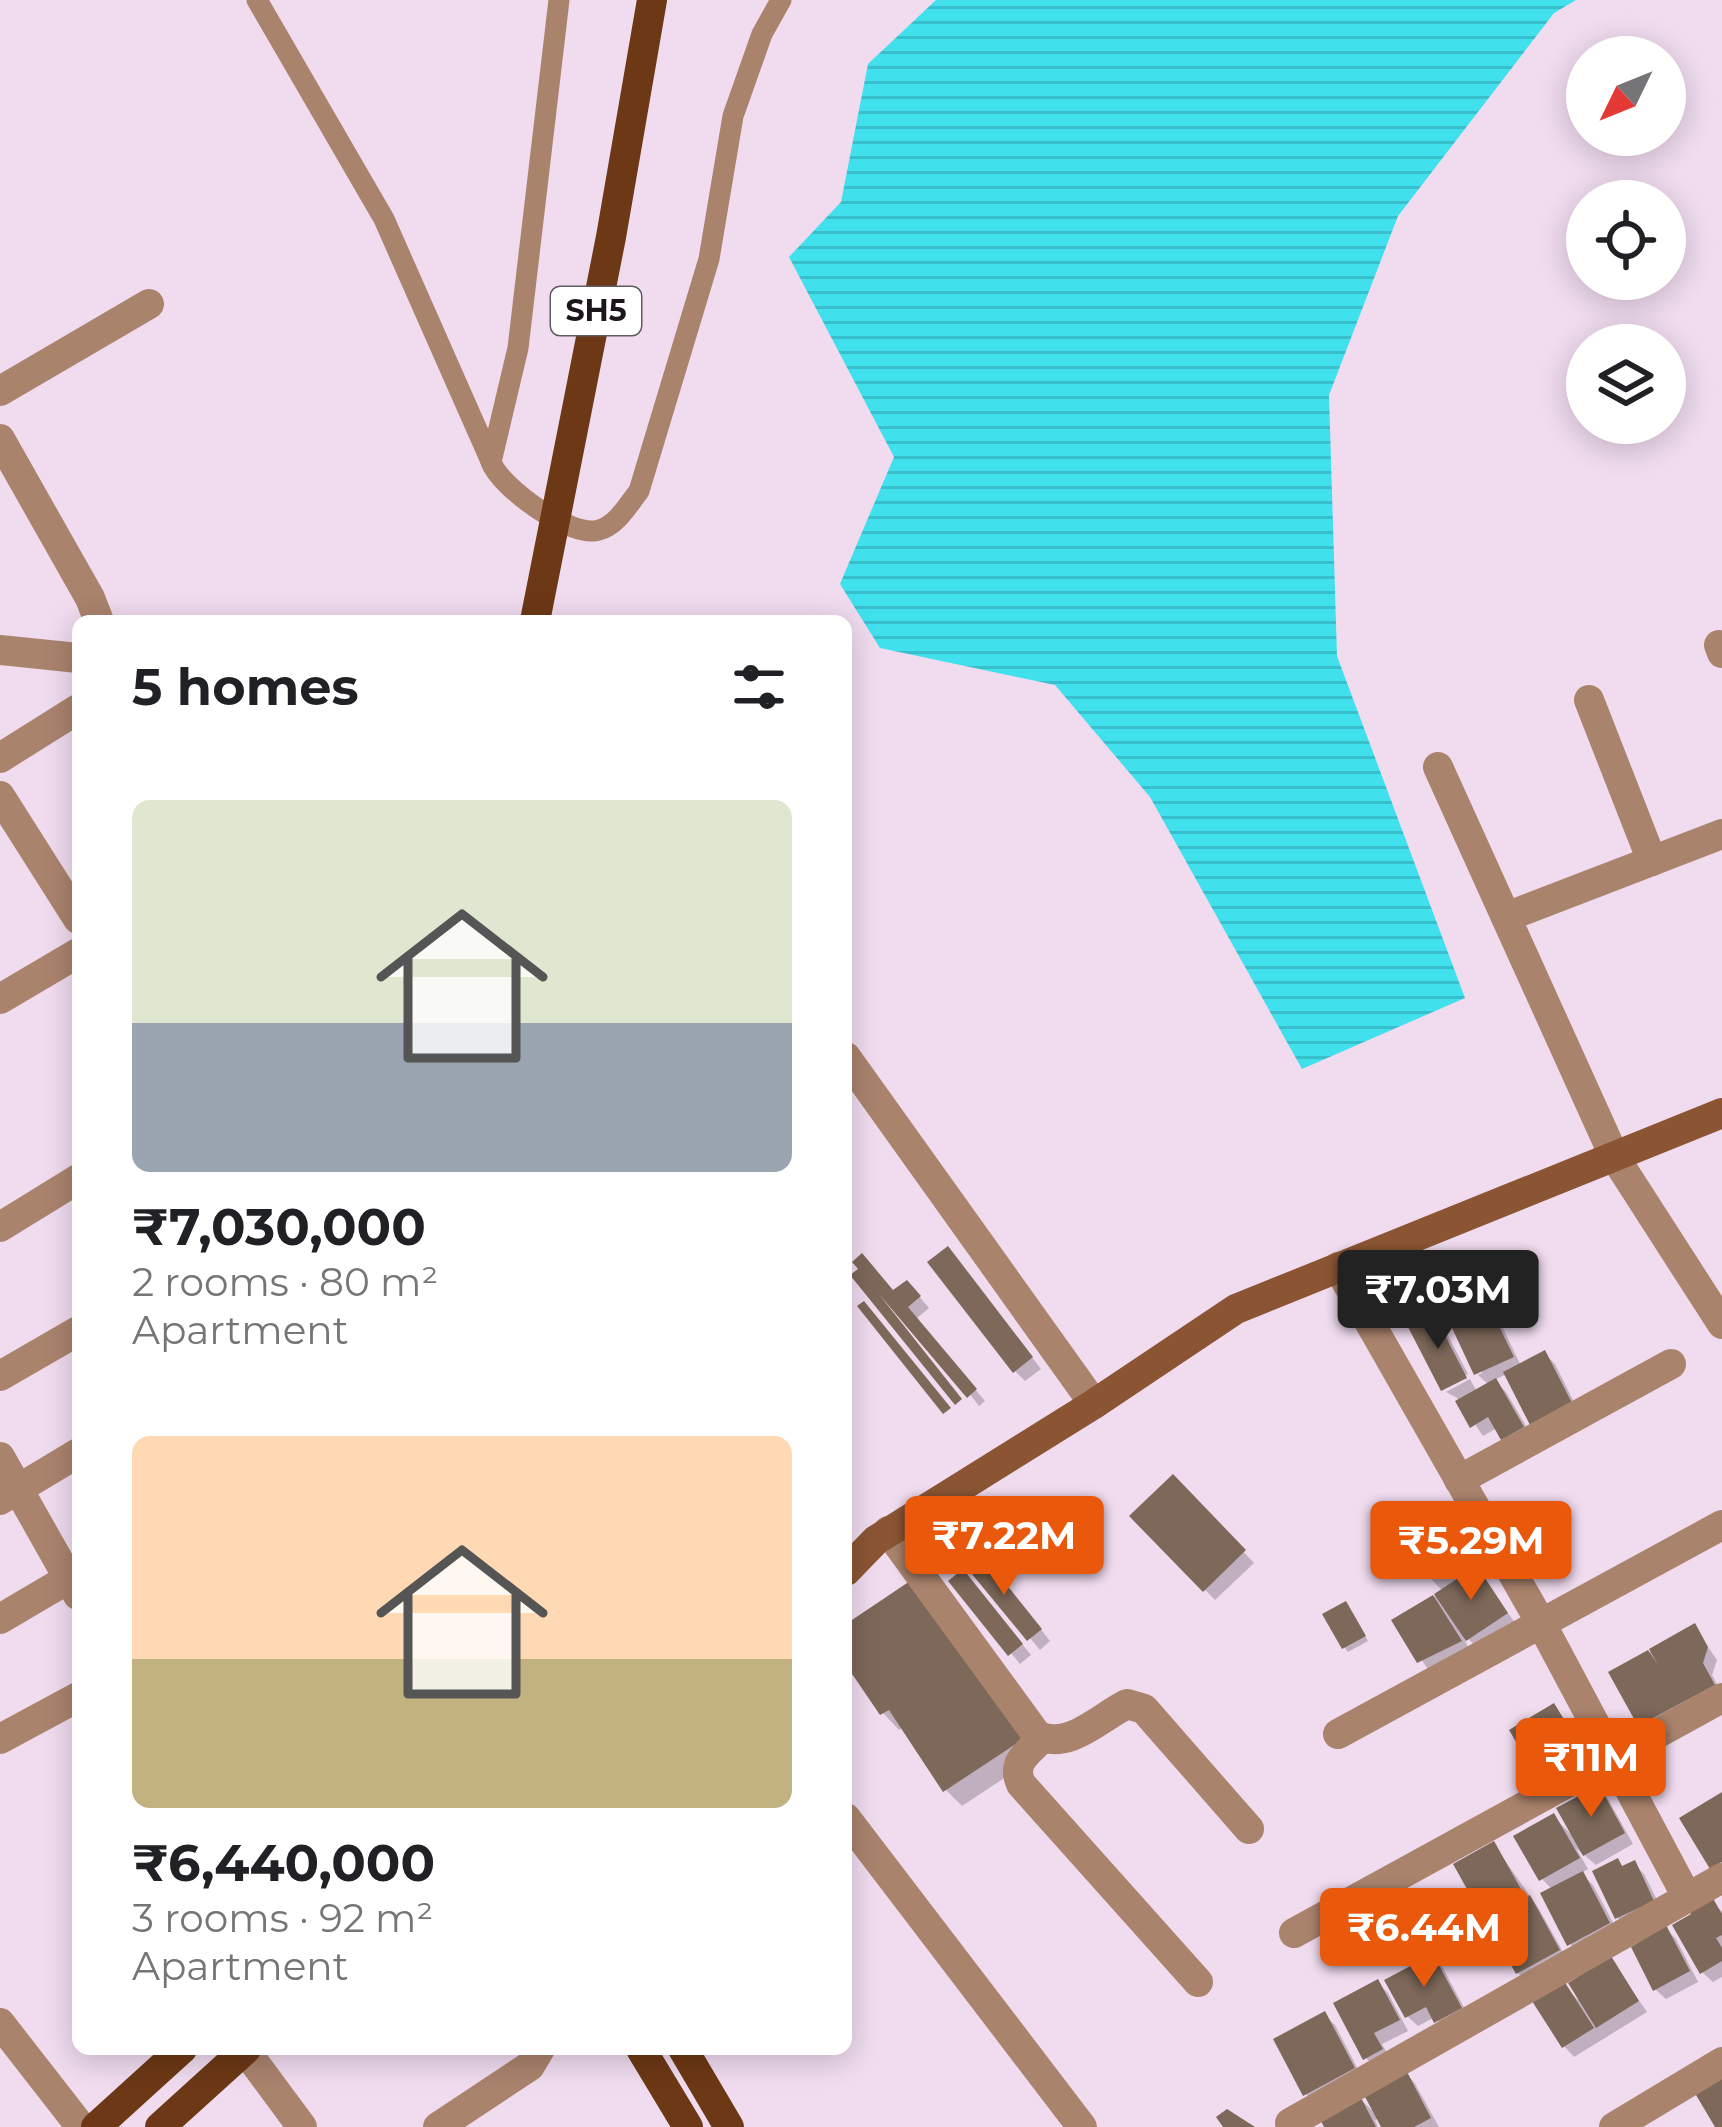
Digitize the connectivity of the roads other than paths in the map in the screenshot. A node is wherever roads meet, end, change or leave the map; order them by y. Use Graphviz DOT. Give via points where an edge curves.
graph roads {
  1 [pos="257,0"];
  2 [pos="559,0"];
  3 [pos="652,0"];
  4 [pos="781,0"];
  5 [pos="149,304"];
  6 [pos="0,391"];
  7 [pos="0,440"];
  8 [pos="491,462"];
  9 [pos="555,519"];
  10 [pos="97,615"];
  11 [pos="536,615"];
  12 [pos="0,650"];
  13 [pos="72,657"];
  14 [pos="1589,700"];
  15 [pos="72,713"];
  16 [pos="0,758"];
  17 [pos="1438,767"];
  18 [pos="0,796"];
  19 [pos="1722,834"];
  20 [pos="1652,861"];
  21 [pos="72,910"];
  22 [pos="1506,917"];
  23 [pos="72,956"];
  24 [pos="0,999"];
  25 [pos="852,1065"];
  26 [pos="1722,1113"];
  27 [pos="1614,1156"];
  28 [pos="72,1183"];
  29 [pos="0,1227"];
  30 [pos="1338,1268"];
  31 [pos="1722,1324"];
  32 [pos="72,1334"];
  33 [pos="1671,1364"];
  34 [pos="0,1376"];
  35 [pos="1094,1404"];
  36 [pos="0,1457"];
  37 [pos="72,1458"];
  38 [pos="1459,1480"];
  39 [pos="10,1494"];
  40 [pos="1722,1525"];
  41 [pos="860,1549"];
  42 [pos="72,1578"];
  43 [pos="72,1583"];
  44 [pos="0,1619"];
  45 [pos="1541,1624"];
  46 [pos="1722,1697"];
  47 [pos="72,1700"];
  48 [pos="1338,1734"];
  49 [pos="1042,1738"];
  50 [pos="0,1739"];
  51 [pos="1611,1759"];
  52 [pos="852,1826"];
  53 [pos="1249,1829"];
  54 [pos="1722,1878"];
  55 [pos="1687,1897"];
  56 [pos="1294,1933"];
  57 [pos="1198,1982"];
  58 [pos="0,2023"];
  59 [pos="175,2055"];
  60 [pos="239,2055"];
  61 [pos="249,2055"];
  62 [pos="536,2055"];
  63 [pos="645,2055"];
  64 [pos="686,2055"];
  65 [pos="1722,2062"];
  66 [pos="1290,2122"];
  67 [pos="81,2127"];
  68 [pos="96,2127"];
  69 [pos="160,2127"];
  70 [pos="302,2127"];
  71 [pos="438,2127"];
  72 [pos="688,2127"];
  73 [pos="729,2127"];
  74 [pos="1082,2127"];
  75 [pos="1614,2127"];
  1 -- 8 [label="lane" via="384,219"];
  2 -- 8 [label="lane" via="518,348"];
  3 -- 9 [label="main road, SH5"];
  4 -- 9 [label="lane" via="733,116 710,260 639,490 604,529"];
  5 -- 6 [label="street"];
  7 -- 10 [label="street"];
  8 -- 9 [label="lane" via="503,484"];
  9 -- 11 [label="main road, SH5"];
  12 -- 13 [label="street"];
  14 -- 20 [label="street"];
  15 -- 16 [label="street"];
  17 -- 22 [label="street"];
  18 -- 21 [label="street"];
  19 -- 20 [label="street"];
  20 -- 22 [label="street"];
  22 -- 27 [label="street"];
  23 -- 24 [label="street"];
  25 -- 35 [label="street"];
  26 -- 27 [label="main road"];
  27 -- 30 [label="main road"];
  27 -- 31 [label="street"];
  28 -- 29 [label="street"];
  30 -- 35 [label="main road" via="1236,1309"];
  30 -- 38 [label="street"];
  32 -- 34 [label="street"];
  33 -- 38 [label="street"];
  35 -- 41 [label="main road"];
  36 -- 39 [label="street"];
  37 -- 39 [label="street"];
  38 -- 45 [label="street"];
  39 -- 42 [label="street"];
  40 -- 45 [label="street"];
  41 -- 49 [label="street"];
  43 -- 44 [label="street"];
  45 -- 48 [label="street"];
  45 -- 51 [label="street"];
  46 -- 51 [label="street"];
  47 -- 50 [label="street"];
  49 -- 53 [label="street" via="1063,1741 1127,1704 1144,1708"];
  49 -- 57 [label="street" via="1018,1762 1021,1784"];
  51 -- 55 [label="street"];
  51 -- 56 [label="street"];
  52 -- 74 [label="street"];
  54 -- 55 [label="street"];
  55 -- 66 [label="street"];
  58 -- 67 [label="street"];
  59 -- 68 [label="main road"];
  60 -- 69 [label="main road"];
  61 -- 70 [label="street"];
  62 -- 71 [label="street"];
  63 -- 72 [label="main road"];
  64 -- 73 [label="main road"];
  65 -- 75 [label="street"];
}
